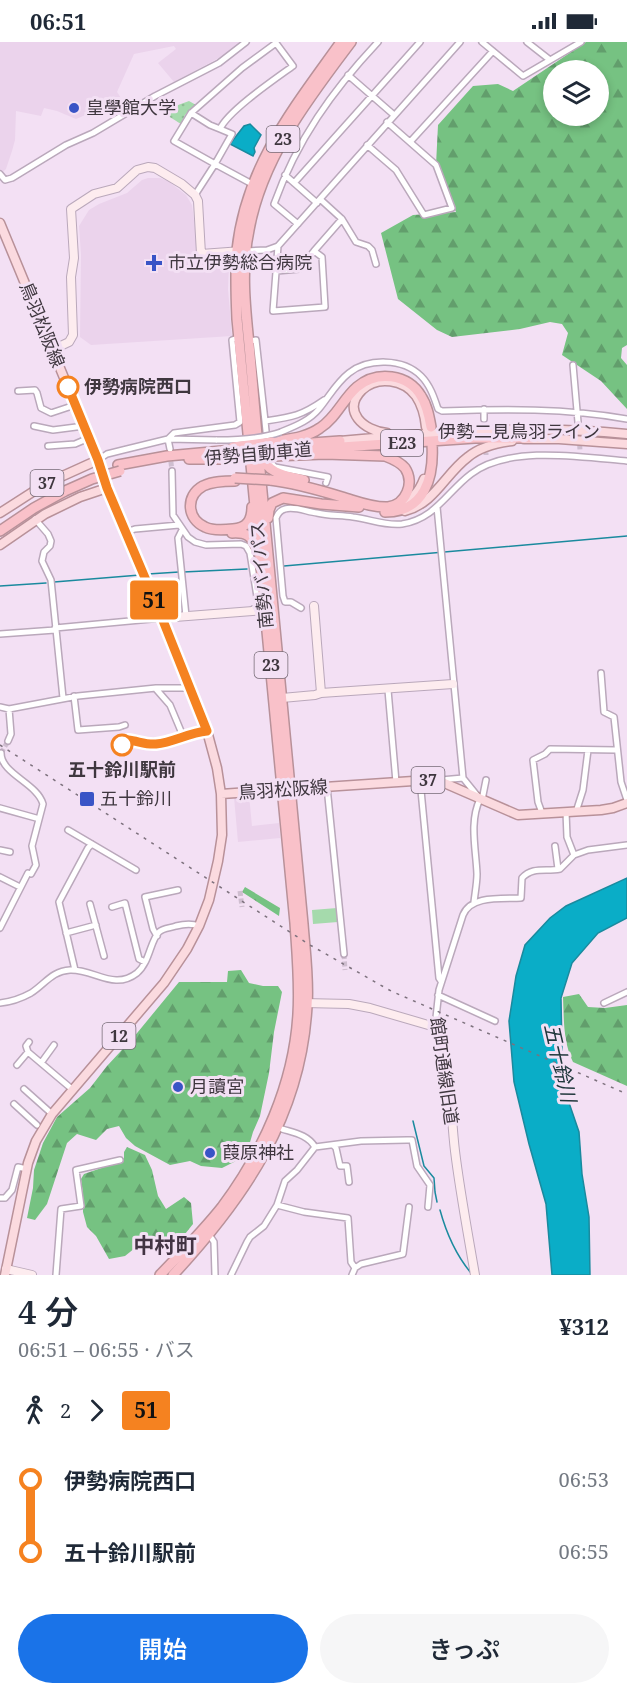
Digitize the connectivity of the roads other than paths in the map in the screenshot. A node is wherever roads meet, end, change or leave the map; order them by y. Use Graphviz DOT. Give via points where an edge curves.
graph roads {
  1 [pos="246,42"];
  2 [pos="341,42"];
  3 [pos="351,42"];
  4 [pos="378,42"];
  5 [pos="420,42"];
  6 [pos="460,42"];
  7 [pos="482,42"];
  8 [pos="528,42"];
  9 [pos="581,42"];
  10 [pos="491,47"];
  11 [pos="550,60"];
  12 [pos="543,64"];
  13 [pos="348,75"];
  14 [pos="371,95"];
  15 [pos="191,113"];
  16 [pos="394,115"];
  17 [pos="387,122"];
  18 [pos="220,129"];
  19 [pos="410,142"];
  20 [pos="367,145"];
  21 [pos="215,164"];
  22 [pos="0,174"];
  23 [pos="285,175"];
  24 [pos="294,183"];
  25 [pos="252,184"];
  26 [pos="195,195"];
  27 [pos="319,201"];
  28 [pos="342,219"];
  29 [pos="0,223"];
  30 [pos="298,224"];
  31 [pos="278,246"];
  32 [pos="241,251"];
  33 [pos="314,251"];
  34 [pos="376,264"];
  35 [pos="277,271"];
  36 [pos="244,340"];
  37 [pos="52,350"];
  38 [pos="573,365"];
  39 [pos="18,391"];
  40 [pos="328,397"];
  41 [pos="75,405"];
  42 [pos="484,409"];
  43 [pos="577,413"];
  44 [pos="484,419"];
  45 [pos="627,419"];
  46 [pos="578,422"];
  47 [pos="260,423"];
  48 [pos="34,426"];
  49 [pos="84,426"];
  50 [pos="431,428"];
  51 [pos="627,434"];
  52 [pos="89,438"];
  53 [pos="249,438"];
  54 [pos="531,438"];
  55 [pos="168,439"];
  56 [pos="340,441"];
  57 [pos="430,444"];
  58 [pos="627,444"];
  59 [pos="48,446"];
  60 [pos="170,449"];
  61 [pos="272,449"];
  62 [pos="580,450"];
  63 [pos="233,453"];
  64 [pos="486,455"];
  65 [pos="581,457"];
  66 [pos="98,460"];
  67 [pos="627,461"];
  68 [pos="486,465"];
  69 [pos="119,468"];
  70 [pos="172,471"];
  71 [pos="235,480"];
  72 [pos="327,483"];
  73 [pos="107,488"];
  74 [pos="363,505"];
  75 [pos="437,507"];
  76 [pos="391,509"];
  77 [pos="0,513"];
  78 [pos="35,519"];
  79 [pos="181,527"];
  80 [pos="1,528"];
  81 [pos="126,532"];
  82 [pos="0,545"];
  83 [pos="270,571"];
  84 [pos="262,579"];
  85 [pos="314,606"];
  86 [pos="300,608"];
  87 [pos="266,610"];
  88 [pos="245,612"];
  89 [pos="186,616"];
  90 [pos="162,618"];
  91 [pos="55,629"];
  92 [pos="0,634"];
  93 [pos="601,673"];
  94 [pos="453,684"];
  95 [pos="156,688"];
  96 [pos="190,688"];
  97 [pos="388,690"];
  98 [pos="321,693"];
  99 [pos="74,696"];
  100 [pos="63,698"];
  101 [pos="282,698"];
  102 [pos="0,707"];
  103 [pos="9,709"];
  104 [pos="123,734"];
  105 [pos="183,736"];
  106 [pos="9,741"];
  107 [pos="588,750"];
  108 [pos="616,750"];
  109 [pos="1,753"];
  110 [pos="463,778"];
  111 [pos="420,780"];
  112 [pos="437,780"];
  113 [pos="486,780"];
  114 [pos="396,782"];
  115 [pos="327,788"];
  116 [pos="286,789"];
  117 [pos="221,794"];
  118 [pos="481,799"];
  119 [pos="627,801"];
  120 [pos="0,808"];
  121 [pos="566,812"];
  122 [pos="576,812"];
  123 [pos="542,813"];
  124 [pos="36,818"];
  125 [pos="68,830"];
  126 [pos="92,844"];
  127 [pos="627,845"];
  128 [pos="555,846"];
  129 [pos="0,850"];
  130 [pos="10,852"];
  131 [pos="574,855"];
  132 [pos="558,869"];
  133 [pos="136,870"];
  134 [pos="0,877"];
  135 [pos="20,887"];
  136 [pos="178,890"];
  137 [pos="474,902"];
  138 [pos="90,904"];
  139 [pos="112,907"];
  140 [pos="3,915"];
  141 [pos="96,926"];
  142 [pos="199,926"];
  143 [pos="0,928"];
  144 [pos="66,933"];
  145 [pos="157,936"];
  146 [pos="344,954"];
  147 [pos="104,956"];
  148 [pos="145,962"];
  149 [pos="75,970"];
  150 [pos="441,981"];
  151 [pos="627,992"];
  152 [pos="438,995"];
  153 [pos="0,1003"];
  154 [pos="303,1003"];
  155 [pos="604,1003"];
  156 [pos="495,1021"];
  157 [pos="435,1027"];
  158 [pos="29,1042"];
  159 [pos="54,1045"];
  160 [pos="28,1052"];
  161 [pos="41,1063"];
  162 [pos="17,1065"];
  163 [pos="24,1089"];
  164 [pos="73,1090"];
  165 [pos="14,1104"];
  166 [pos="52,1113"];
  167 [pos="36,1125"];
  168 [pos="282,1130"];
  169 [pos="333,1145"];
  170 [pos="315,1147"];
  171 [pos="120,1160"];
  172 [pos="27,1169"];
  173 [pos="349,1182"];
  174 [pos="0,1198"];
  175 [pos="277,1205"];
  176 [pos="409,1207"];
  177 [pos="428,1207"];
  178 [pos="206,1231"];
  179 [pos="355,1268"];
  180 [pos="4,1271"];
  181 [pos="32,1275"];
  182 [pos="56,1275"];
  183 [pos="160,1275"];
  184 [pos="172,1275"];
  185 [pos="215,1275"];
  186 [pos="231,1275"];
  187 [pos="352,1275"];
  188 [pos="475,1275"];
  1 -- 22 [label="street" via="219,63 12,178 6,180"];
  2 -- 25 [label="highway, 南勢バイパス / 23" via="281,127"];
  3 -- 32 [label="highway, 南勢バイパス / 23" via="273,157"];
  4 -- 13 [label="street"];
  5 -- 14 [label="street"];
  6 -- 16 [label="street"];
  7 -- 10 [label="street"];
  8 -- 11 [label="street"];
  9 -- 11 [label="street"];
  10 -- 12 [label="street" via="523,76"];
  10 -- 19 [label="street"];
  13 -- 14 [label="street"];
  13 -- 23 [label="street" via="307,134"];
  14 -- 16 [label="street"];
  14 -- 24 [label="street"];
  15 -- 18 [label="street"];
  15 -- 18 [label="street" via="276,42 293,66 256,93"];
  15 -- 21 [label="street" via="174,141"];
  16 -- 17 [label="street"];
  17 -- 19 [label="street"];
  17 -- 20 [label="street"];
  18 -- 21 [label="street" via="232,134"];
  19 -- 20 [label="street" via="436,165 452,208 424,215 396,170"];
  20 -- 27 [label="street"];
  21 -- 25 [label="street"];
  21 -- 26 [label="street"];
  23 -- 24 [label="street"];
  23 -- 30 [label="street" via="274,204"];
  24 -- 27 [label="street"];
  25 -- 32 [label="highway, 南勢バイパス / 23" via="244,211"];
  26 -- 32 [label="street" via="201,254"];
  26 -- 37 [label="street" via="182,183 148,167 137,170 117,188 94,194 71,209 74,335"];
  27 -- 28 [label="street"];
  27 -- 30 [label="street"];
  28 -- 33 [label="street"];
  28 -- 34 [label="street" via="356,242 372,250"];
  29 -- 37 [label="main road, 鳥羽松阪線"];
  30 -- 31 [label="street"];
  31 -- 32 [label="street"];
  31 -- 35 [label="street"];
  32 -- 36 [label="highway, 南勢バイパス / 23" via="236,299"];
  33 -- 35 [label="street" via="299,269"];
  33 -- 35 [label="street" via="322,258 325,307 273,311"];
  36 -- 47 [label="highway, 南勢バイパス / 23"];
  36 -- 53 [label="highway, 南勢バイパス / 23"];
  36 -- 55 [label="street" via="240,422 174,433"];
  37 -- 41 [label="main road, 鳥羽松阪線"];
  38 -- 43 [label="street"];
  39 -- 41 [label="street" via="35,390 41,408 51,413"];
  40 -- 42 [label="street" via="357,367 386,362 416,372 442,411"];
  40 -- 47 [label="street" via="306,413"];
  40 -- 55 [label="street, bridge" via="306,420 272,435"];
  41 -- 49 [label="main road, 鳥羽松阪線"];
  42 -- 43 [label="street"];
  42 -- 44 [label="street"];
  43 -- 45 [label="street"];
  43 -- 46 [label="street"];
  47 -- 72 [label="street" via="272,465 328,477"];
  47 -- 74 [label="highway" via="267,466 335,490"];
  47 -- 83 [label="highway, 南勢バイパス / 23"];
  48 -- 49 [label="street" via="53,430"];
  49 -- 52 [label="main road, 鳥羽松阪線"];
  50 -- 50 [label="main road" via="418,399 403,385 378,382 365,387 357,397 357,417 371,430 389,433"];
  50 -- 51 [label="main road, 伊勢二見鳥羽ライン" via="531,428"];
  50 -- 56 [label="main road, 伊勢二見鳥羽ライン"];
  50 -- 61 [label="highway, E23" via="425,403 414,386 396,377 379,376 356,387 322,427"];
  52 -- 59 [label="street" via="75,444"];
  52 -- 66 [label="main road, 鳥羽松阪線"];
  53 -- 71 [label="highway" via="252,504 247,524 218,530 195,520 190,507 195,493 214,483"];
  53 -- 84 [label="highway, 南勢バイパス / 23"];
  54 -- 58 [label="main road, 伊勢二見鳥羽ライン"];
  54 -- 61 [label="highway, 伊勢自動車道 / E23"];
  54 -- 76 [label="main road, 伊勢二見鳥羽ライン" via="477,451 426,501 410,510"];
  55 -- 60 [label="street"];
  55 -- 66 [label="street" via="107,454"];
  56 -- 61 [label="highway, 伊勢自動車道 / E23"];
  57 -- 76 [label="highway, E23" via="431,471 424,492 411,505"];
  61 -- 63 [label="highway, E23, bridge"];
  61 -- 76 [label="highway, E23" via="394,459 405,469 409,485 403,499"];
  62 -- 65 [label="street"];
  63 -- 69 [label="highway, 伊勢自動車道 / E23"];
  63 -- 69 [label="highway, 伊勢自動車道 / E23" via="159,457"];
  64 -- 68 [label="street"];
  65 -- 67 [label="street"];
  65 -- 68 [label="street" via="527,457"];
  66 -- 73 [label="main road, 鳥羽松阪線"];
  66 -- 77 [label="main road, 37" via="45,484"];
  68 -- 75 [label="street" via="470,474"];
  69 -- 80 [label="highway, 伊勢自動車道 / E23, bridge" via="64,488"];
  70 -- 79 [label="street" via="173,512"];
  71 -- 74 [label="highway, bridge" via="270,481"];
  71 -- 84 [label="highway" via="211,480 194,488 187,498 187,515 194,526 206,532 248,535 255,544"];
  73 -- 78 [label="main road, 37"];
  73 -- 81 [label="main road, 鳥羽松阪線"];
  74 -- 76 [label="highway"];
  74 -- 83 [label="highway" via="321,504 286,497 275,500 268,514"];
  75 -- 86 [label="street" via="416,520 393,525 319,510 288,508 278,512 283,596 285,602"];
  75 -- 94 [label="street"];
  78 -- 82 [label="main road, 37"];
  78 -- 91 [label="street" via="51,539 42,561 51,580"];
  79 -- 81 [label="street"];
  79 -- 88 [label="street" via="191,540 201,544 246,546 258,603"];
  79 -- 89 [label="street" via="178,538"];
  81 -- 90 [label="main road, 鳥羽松阪線"];
  83 -- 101 [label="highway, 南勢バイパス / 23"];
  84 -- 87 [label="highway, 南勢バイパス / 23"];
  85 -- 98 [label="street"];
  87 -- 88 [label="street"];
  87 -- 116 [label="highway, 南勢バイパス / 23"];
  88 -- 89 [label="street"];
  89 -- 90 [label="street"];
  90 -- 91 [label="street"];
  90 -- 96 [label="main road, 鳥羽松阪線"];
  91 -- 92 [label="street"];
  91 -- 100 [label="street"];
  93 -- 108 [label="street" via="604,712 614,717"];
  94 -- 97 [label="street"];
  94 -- 110 [label="street"];
  95 -- 96 [label="street"];
  95 -- 99 [label="street"];
  95 -- 105 [label="street" via="170,705"];
  96 -- 117 [label="main road, 鳥羽松阪線" via="212,748"];
  97 -- 98 [label="street"];
  97 -- 114 [label="street"];
  98 -- 101 [label="street"];
  99 -- 100 [label="street"];
  99 -- 104 [label="street" via="78,730 122,726"];
  100 -- 103 [label="street"];
  101 -- 116 [label="highway, 南勢バイパス / 23"];
  102 -- 103 [label="street"];
  103 -- 106 [label="street"];
  107 -- 108 [label="street"];
  107 -- 122 [label="street"];
  107 -- 123 [label="street" via="550,749 533,760"];
  108 -- 119 [label="street"];
  109 -- 135 [label="street" via="5,765 43,801 32,846 36,865"];
  110 -- 112 [label="street"];
  110 -- 118 [label="street"];
  111 -- 112 [label="main road, 鳥羽松阪線 / 37"];
  111 -- 114 [label="main road, 鳥羽松阪線 / 37"];
  111 -- 150 [label="street"];
  112 -- 118 [label="main road, 鳥羽松阪線 / 37"];
  113 -- 118 [label="street"];
  114 -- 115 [label="main road, 鳥羽松阪線 / 37"];
  115 -- 116 [label="main road, 鳥羽松阪線 / 37"];
  115 -- 146 [label="street"];
  116 -- 117 [label="main road, 鳥羽松阪線 / 37"];
  116 -- 154 [label="highway, 南勢バイパス / 23"];
  117 -- 142 [label="main road, 12" via="218,861"];
  118 -- 123 [label="main road, 鳥羽松阪線 / 37" via="514,814"];
  118 -- 137 [label="street" via="474,820"];
  119 -- 122 [label="main road, 鳥羽松阪線 / 37" via="613,808"];
  120 -- 124 [label="street"];
  121 -- 122 [label="main road, 鳥羽松阪線 / 37"];
  121 -- 123 [label="main road, 鳥羽松阪線 / 37"];
  121 -- 131 [label="street" via="567,837"];
  125 -- 126 [label="street"];
  126 -- 133 [label="street"];
  126 -- 144 [label="street" via="59,899"];
  127 -- 131 [label="street"];
  128 -- 132 [label="street"];
  129 -- 130 [label="street"];
  131 -- 132 [label="street"];
  132 -- 137 [label="street" via="524,875 521,898"];
  134 -- 135 [label="street"];
  135 -- 140 [label="street"];
  136 -- 145 [label="street" via="145,897"];
  137 -- 150 [label="street, 館町通線旧道" via="465,909"];
  138 -- 141 [label="street"];
  139 -- 148 [label="street" via="125,903 139,959"];
  140 -- 143 [label="street"];
  141 -- 144 [label="street"];
  141 -- 147 [label="street"];
  142 -- 145 [label="street" via="183,924 161,930"];
  142 -- 164 [label="main road, 12" via="164,983"];
  144 -- 149 [label="street"];
  145 -- 148 [label="street"];
  148 -- 149 [label="street" via="134,975 116,981"];
  149 -- 153 [label="street" via="53,974 28,994"];
  150 -- 152 [label="street, 館町通線旧道"];
  151 -- 155 [label="street"];
  152 -- 156 [label="street"];
  152 -- 157 [label="street, 館町通線旧道"];
  154 -- 157 [label="street" via="370,1008"];
  154 -- 178 [label="highway, 南勢バイパス / 23" via="292,1057 272,1121 241,1180"];
  157 -- 188 [label="street, 館町通線旧道" via="448,1078 455,1154"];
  158 -- 160 [label="street"];
  159 -- 161 [label="street"];
  160 -- 161 [label="street"];
  160 -- 162 [label="street"];
  161 -- 164 [label="street"];
  163 -- 166 [label="street"];
  164 -- 166 [label="main road, 12"];
  165 -- 167 [label="street"];
  166 -- 172 [label="main road, 12" via="36,1141"];
  168 -- 170 [label="street" via="305,1137"];
  169 -- 170 [label="street"];
  169 -- 173 [label="street" via="340,1166 347,1166"];
  169 -- 177 [label="street" via="412,1140 417,1166 430,1185"];
  170 -- 175 [label="street" via="285,1181"];
  171 -- 182 [label="street" via="76,1170 81,1206 61,1209"];
  172 -- 174 [label="street" via="18,1167 12,1190"];
  172 -- 180 [label="main road, 12"];
  175 -- 179 [label="street" via="348,1218 351,1262"];
  175 -- 186 [label="street" via="264,1226 250,1237"];
  176 -- 179 [label="street" via="403,1254"];
  178 -- 183 [label="highway, 南勢バイパス / 23"];
  178 -- 184 [label="highway, 南勢バイパス / 23"];
  178 -- 185 [label="street" via="214,1242"];
  179 -- 187 [label="street"];
  180 -- 181 [label="street"];
}
